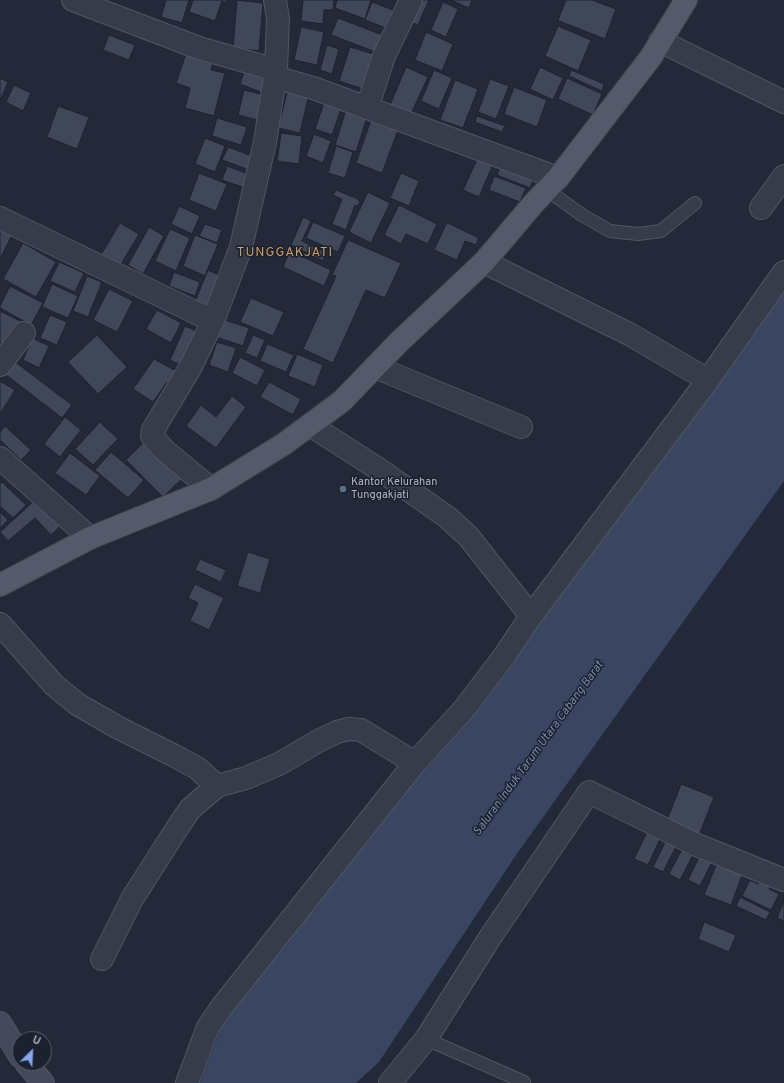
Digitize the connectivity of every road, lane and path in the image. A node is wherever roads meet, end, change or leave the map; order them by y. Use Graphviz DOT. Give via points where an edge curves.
graph roads {
  1 [pos="72,0"];
  2 [pos="275,0"];
  3 [pos="411,0"];
  4 [pos="686,0"];
  5 [pos="660,41"];
  6 [pos="276,74"];
  7 [pos="784,102"];
  8 [pos="367,108"];
  9 [pos="784,176"];
  10 [pos="552,184"];
  11 [pos="695,203"];
  12 [pos="761,208"];
  13 [pos="0,218"];
  14 [pos="484,262"];
  15 [pos="784,272"];
  16 [pos="213,321"];
  17 [pos="24,333"];
  18 [pos="0,365"];
  19 [pos="375,367"];
  20 [pos="708,380"];
  21 [pos="310,425"];
  22 [pos="521,427"];
  23 [pos="0,458"];
  24 [pos="212,489"];
  25 [pos="90,538"];
  26 [pos="0,585"];
  27 [pos="531,616"];
  28 [pos="0,624"];
  29 [pos="415,763"];
  30 [pos="217,786"];
  31 [pos="784,880"];
  32 [pos="102,958"];
  33 [pos="0,1023"];
  34 [pos="426,1039"];
  35 [pos="12,1043"];
  36 [pos="33,1071"];
  37 [pos="524,1082"];
  38 [pos="43,1083"];
  39 [pos="187,1083"];
  40 [pos="390,1083"];
  1 -- 6 [label="street"];
  2 -- 6 [label="street" via="278,18"];
  3 -- 8 [label="street" via="384,56"];
  4 -- 5 [label="main road"];
  5 -- 7 [label="street"];
  5 -- 10 [label="main road"];
  6 -- 8 [label="street"];
  6 -- 16 [label="street" via="265,142 240,247"];
  8 -- 10 [label="street"];
  9 -- 12 [label="street"];
  10 -- 11 [label="lane" via="582,215 610,231 638,234 661,231"];
  10 -- 14 [label="main road"];
  13 -- 16 [label="street"];
  14 -- 19 [label="main road"];
  14 -- 20 [label="street" via="631,335"];
  15 -- 20 [label="street"];
  16 -- 24 [label="street" via="152,436 164,450"];
  17 -- 18 [label="street"];
  19 -- 21 [label="main road" via="342,401"];
  19 -- 22 [label="street"];
  20 -- 27 [label="street"];
  21 -- 24 [label="main road"];
  21 -- 27 [label="street" via="447,517 468,536"];
  23 -- 25 [label="street"];
  24 -- 25 [label="main road"];
  25 -- 26 [label="main road"];
  27 -- 29 [label="street" via="465,708"];
  28 -- 30 [label="street" via="54,685 77,704 197,768"];
  29 -- 30 [label="street" via="361,730 349,729 331,734 259,773"];
  29 -- 39 [label="street" via="220,1008 208,1027"];
  30 -- 32 [label="street" via="190,810 176,830 132,899"];
  31 -- 34 [label="street" via="697,845 590,792 491,936"];
  33 -- 35 [label="street"];
  34 -- 37 [label="lane"];
  34 -- 40 [label="street"];
  36 -- 38 [label="street"];
}
